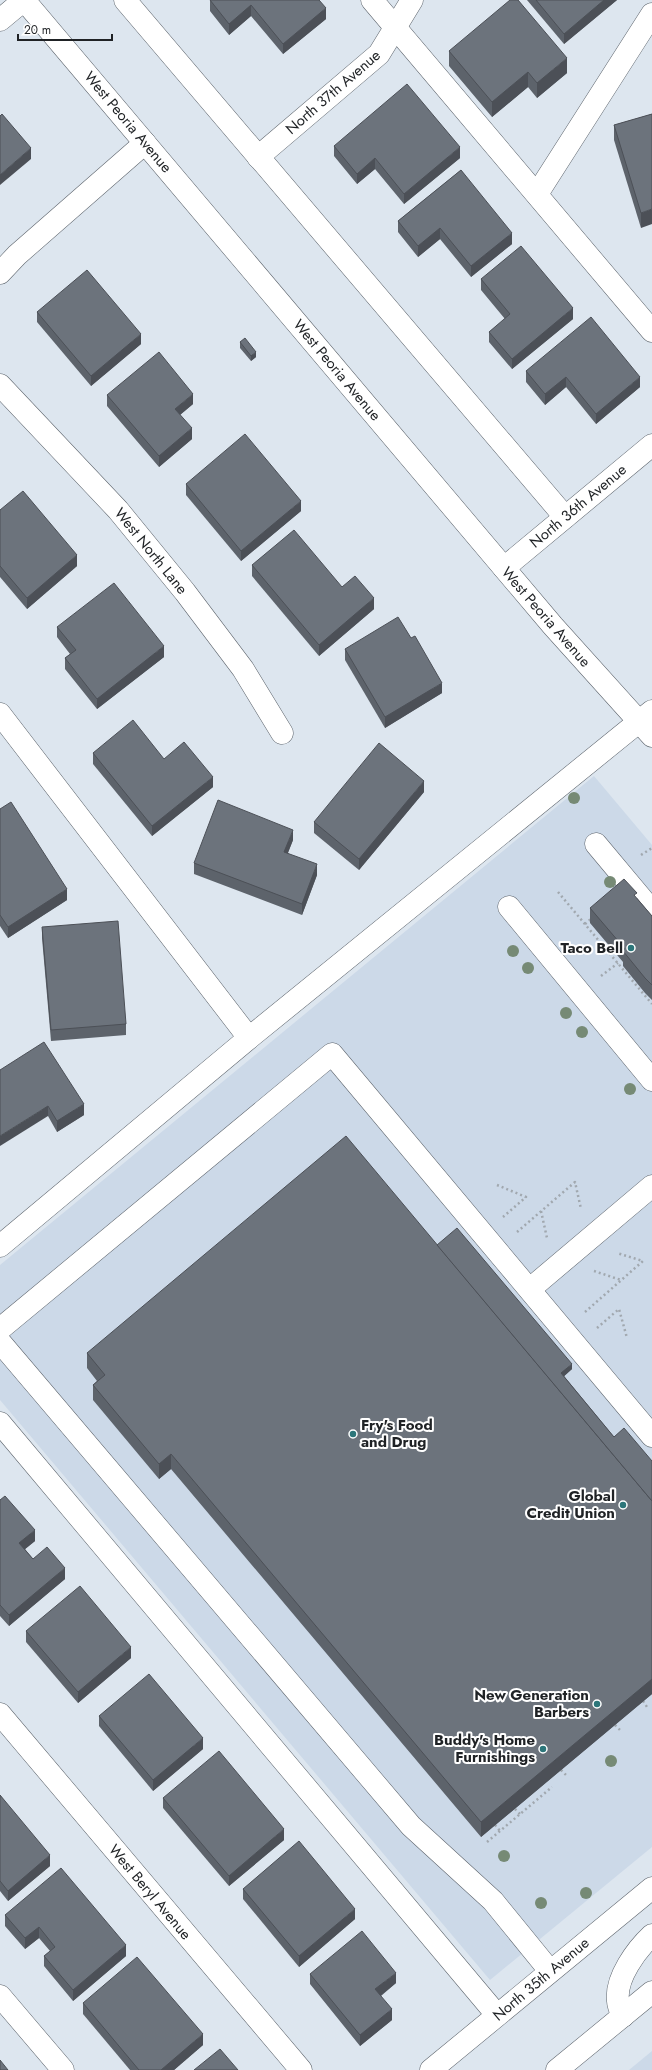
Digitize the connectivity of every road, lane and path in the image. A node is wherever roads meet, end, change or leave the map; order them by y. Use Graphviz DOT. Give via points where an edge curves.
graph roads {
  1 [pos="24,0"];
  2 [pos="125,0"];
  3 [pos="372,0"];
  4 [pos="412,0"];
  5 [pos="652,14"];
  6 [pos="0,20"];
  7 [pos="396,29"];
  8 [pos="145,143"];
  9 [pos="258,157"];
  10 [pos="537,194"];
  11 [pos="0,273"];
  12 [pos="652,331"];
  13 [pos="0,385"];
  14 [pos="652,445"];
  15 [pos="565,517"];
  16 [pos="504,568"];
  17 [pos="0,714"];
  18 [pos="648,723"];
  19 [pos="282,733"];
  20 [pos="596,844"];
  21 [pos="558,892"];
  22 [pos="509,907"];
  23 [pos="652,911"];
  24 [pos="594,916"];
  25 [pos="584,924"];
  26 [pos="618,963"];
  27 [pos="599,978"];
  28 [pos="652,1004"];
  29 [pos="249,1038"];
  30 [pos="652,1080"];
  31 [pos="497,1185"];
  32 [pos="652,1186"];
  33 [pos="541,1211"];
  34 [pos="583,1215"];
  35 [pos="500,1219"];
  36 [pos="514,1234"];
  37 [pos="549,1244"];
  38 [pos="0,1246"];
  39 [pos="611,1250"];
  40 [pos="589,1269"];
  41 [pos="621,1280"];
  42 [pos="530,1289"];
  43 [pos="581,1316"];
  44 [pos="0,1329"];
  45 [pos="593,1331"];
  46 [pos="627,1338"];
  47 [pos="0,1342"];
  48 [pos="0,1423"];
  49 [pos="652,1436"];
  50 [pos="643,1701"];
  51 [pos="647,1706"];
  52 [pos="0,1714"];
  53 [pos="615,1725"];
  54 [pos="620,1730"];
  55 [pos="561,1770"];
  56 [pos="566,1775"];
  57 [pos="552,1787"];
  58 [pos="515,1809"];
  59 [pos="520,1814"];
  60 [pos="495,1825"];
  61 [pos="500,1831"];
  62 [pos="487,1842"];
  63 [pos="652,1888"];
  64 [pos="652,1935"];
  65 [pos="550,1971"];
  66 [pos="652,1992"];
  67 [pos="0,1996"];
  68 [pos="497,2015"];
  69 [pos="623,2016"];
  70 [pos="63,2070"];
  71 [pos="301,2070"];
  72 [pos="431,2070"];
  73 [pos="557,2070"];
  1 -- 6 [label="street"];
  1 -- 8 [label="street, West Peoria Avenue"];
  2 -- 9 [label="street"];
  3 -- 7 [label="street"];
  4 -- 7 [label="street, North 37th Avenue"];
  5 -- 10 [label="street"];
  7 -- 9 [label="street, North 37th Avenue" via="379,54"];
  7 -- 10 [label="street"];
  8 -- 11 [label="street" via="17,255"];
  8 -- 16 [label="street, West Peoria Avenue"];
  9 -- 15 [label="street"];
  10 -- 12 [label="street"];
  13 -- 19 [label="street, West North Lane" via="118,510 185,592 243,669"];
  14 -- 15 [label="street, North 36th Avenue"];
  15 -- 16 [label="street, North 36th Avenue"];
  16 -- 18 [label="street, West Peoria Avenue" via="553,626"];
  17 -- 29 [label="street"];
  18 -- 29 [label="street"];
  20 -- 23 [label="street"];
  21 -- 25 [label="path"];
  22 -- 30 [label="street"];
  24 -- 25 [label="path"];
  25 -- 26 [label="path"];
  26 -- 27 [label="path"];
  26 -- 28 [label="path"];
  29 -- 38 [label="street"];
  31 -- 35 [label="path" via="526,1197"];
  32 -- 42 [label="street"];
  33 -- 34 [label="path" via="575,1182"];
  33 -- 36 [label="path"];
  33 -- 37 [label="path"];
  39 -- 41 [label="path" via="643,1262"];
  40 -- 41 [label="path"];
  41 -- 43 [label="path"];
  42 -- 44 [label="street" via="332,1054"];
  42 -- 49 [label="street"];
  45 -- 46 [label="path" via="619,1309"];
  47 -- 65 [label="street" via="411,1826 493,1901"];
  48 -- 68 [label="street"];
  50 -- 51 [label="path"];
  52 -- 71 [label="street, West Beryl Avenue"];
  53 -- 54 [label="path"];
  55 -- 56 [label="path"];
  57 -- 59 [label="path"];
  58 -- 59 [label="path"];
  59 -- 61 [label="path"];
  60 -- 61 [label="path"];
  61 -- 62 [label="path"];
  63 -- 65 [label="street, North 35th Avenue"];
  64 -- 69 [label="street" via="640,1946 629,1963 621,1984 618,2000"];
  65 -- 68 [label="street, North 35th Avenue"];
  66 -- 69 [label="street"];
  67 -- 70 [label="street"];
  68 -- 72 [label="street, North 35th Avenue"];
  69 -- 73 [label="street"];
}
